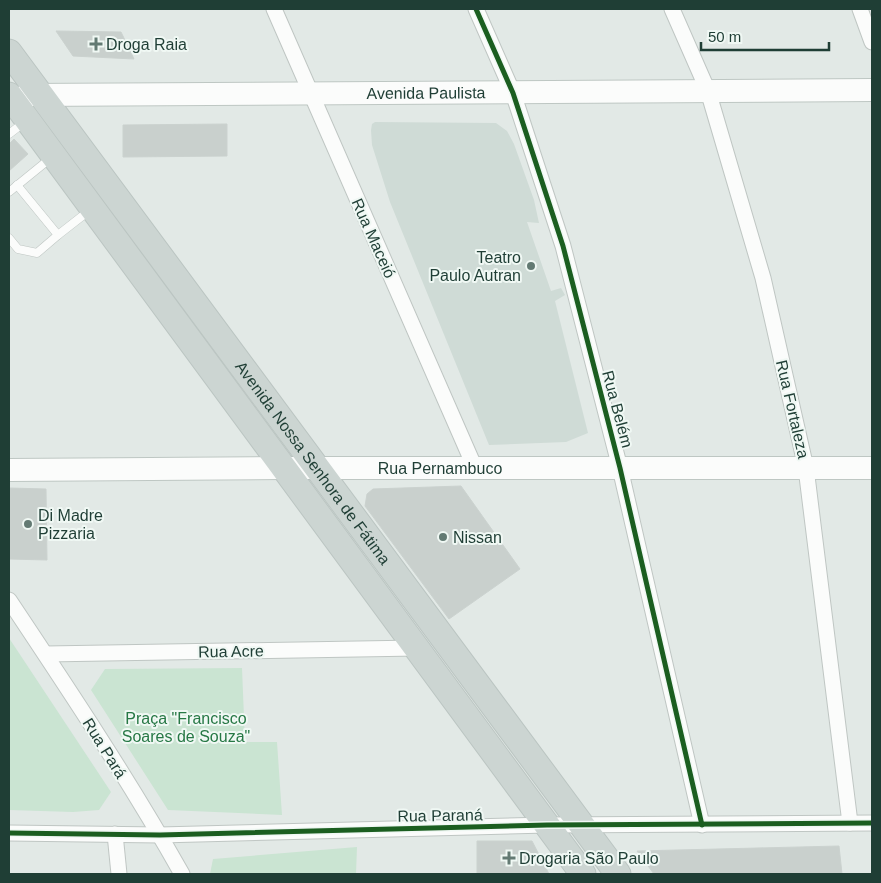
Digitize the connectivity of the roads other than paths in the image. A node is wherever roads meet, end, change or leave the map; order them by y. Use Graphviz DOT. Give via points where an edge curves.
graph roads {
  1 [pos="274,9"];
  2 [pos="476,9"];
  3 [pos="672,9"];
  4 [pos="860,9"];
  5 [pos="872,42"];
  6 [pos="9,52"];
  7 [pos="872,90"];
  8 [pos="708,91"];
  9 [pos="513,93"];
  10 [pos="311,94"];
  11 [pos="9,95"];
  12 [pos="41,96"];
  13 [pos="18,127"];
  14 [pos="54,156"];
  15 [pos="17,185"];
  16 [pos="9,192"];
  17 [pos="92,208"];
  18 [pos="58,235"];
  19 [pos="9,238"];
  20 [pos="283,468"];
  21 [pos="475,468"];
  22 [pos="620,468"];
  23 [pos="806,468"];
  24 [pos="872,468"];
  25 [pos="317,469"];
  26 [pos="9,470"];
  27 [pos="9,600"];
  28 [pos="9,617"];
  29 [pos="24,623"];
  30 [pos="417,648"];
  31 [pos="46,654"];
  32 [pos="850,823"];
  33 [pos="872,823"];
  34 [pos="702,825"];
  35 [pos="548,826"];
  36 [pos="583,826"];
  37 [pos="9,833"];
  38 [pos="115,834"];
  39 [pos="160,834"];
  40 [pos="119,874"];
  41 [pos="182,874"];
  42 [pos="583,874"];
  43 [pos="618,874"];
  1 -- 10 [label="street, Rua Maceió"];
  2 -- 9 [label="street, Rua Belém"];
  3 -- 8 [label="street, Rua Fortaleza"];
  4 -- 5 [label="street"];
  6 -- 12 [label="main road, Avenida Nossa Senhora de Fátima"];
  7 -- 8 [label="main road, Avenida Paulista"];
  8 -- 9 [label="main road, Avenida Paulista"];
  8 -- 23 [label="street, Rua Fortaleza" via="764,278"];
  9 -- 10 [label="main road, Avenida Paulista"];
  9 -- 22 [label="street, Rua Belém" via="562,246"];
  10 -- 12 [label="main road, Avenida Paulista"];
  10 -- 21 [label="street, Rua Maceió"];
  11 -- 12 [label="main road, Avenida Paulista"];
  11 -- 13 [label="main road, Avenida Nossa Senhora de Fátima"];
  12 -- 25 [label="main road, Avenida Nossa Senhora de Fátima"];
  13 -- 14 [label="main road, Avenida Nossa Senhora de Fátima"];
  14 -- 15 [label="lane"];
  14 -- 17 [label="main road, Avenida Nossa Senhora de Fátima"];
  15 -- 16 [label="lane"];
  15 -- 18 [label="lane"];
  17 -- 18 [label="lane"];
  17 -- 20 [label="main road, Avenida Nossa Senhora de Fátima"];
  18 -- 19 [label="lane" via="37,254 18,249"];
  20 -- 25 [label="main road, Rua Pernambuco"];
  20 -- 26 [label="main road, Rua Pernambuco"];
  20 -- 30 [label="main road, Avenida Nossa Senhora de Fátima"];
  21 -- 22 [label="main road, Rua Pernambuco"];
  21 -- 25 [label="main road, Rua Pernambuco"];
  22 -- 23 [label="main road, Rua Pernambuco"];
  22 -- 34 [label="street, Rua Belém"];
  23 -- 24 [label="main road, Rua Pernambuco"];
  23 -- 32 [label="street, Rua Fortaleza"];
  25 -- 36 [label="main road, Avenida Nossa Senhora de Fátima"];
  27 -- 29 [label="street, Rua Pará"];
  28 -- 29 [label="street"];
  29 -- 31 [label="street, Rua Pará"];
  30 -- 31 [label="street, Rua Acre"];
  30 -- 35 [label="main road, Avenida Nossa Senhora de Fátima"];
  31 -- 39 [label="street, Rua Pará"];
  32 -- 33 [label="street, Rua Paraná"];
  32 -- 34 [label="street, Rua Paraná"];
  34 -- 36 [label="street, Rua Paraná"];
  35 -- 36 [label="street, Rua Paraná"];
  35 -- 39 [label="street, Rua Paraná"];
  35 -- 42 [label="main road, Avenida Nossa Senhora de Fátima"];
  36 -- 43 [label="main road, Avenida Nossa Senhora de Fátima"];
  37 -- 38 [label="street, Rua Paraná"];
  38 -- 39 [label="street, Rua Paraná"];
  38 -- 40 [label="street"];
  39 -- 41 [label="street, Rua Pará"];
}
